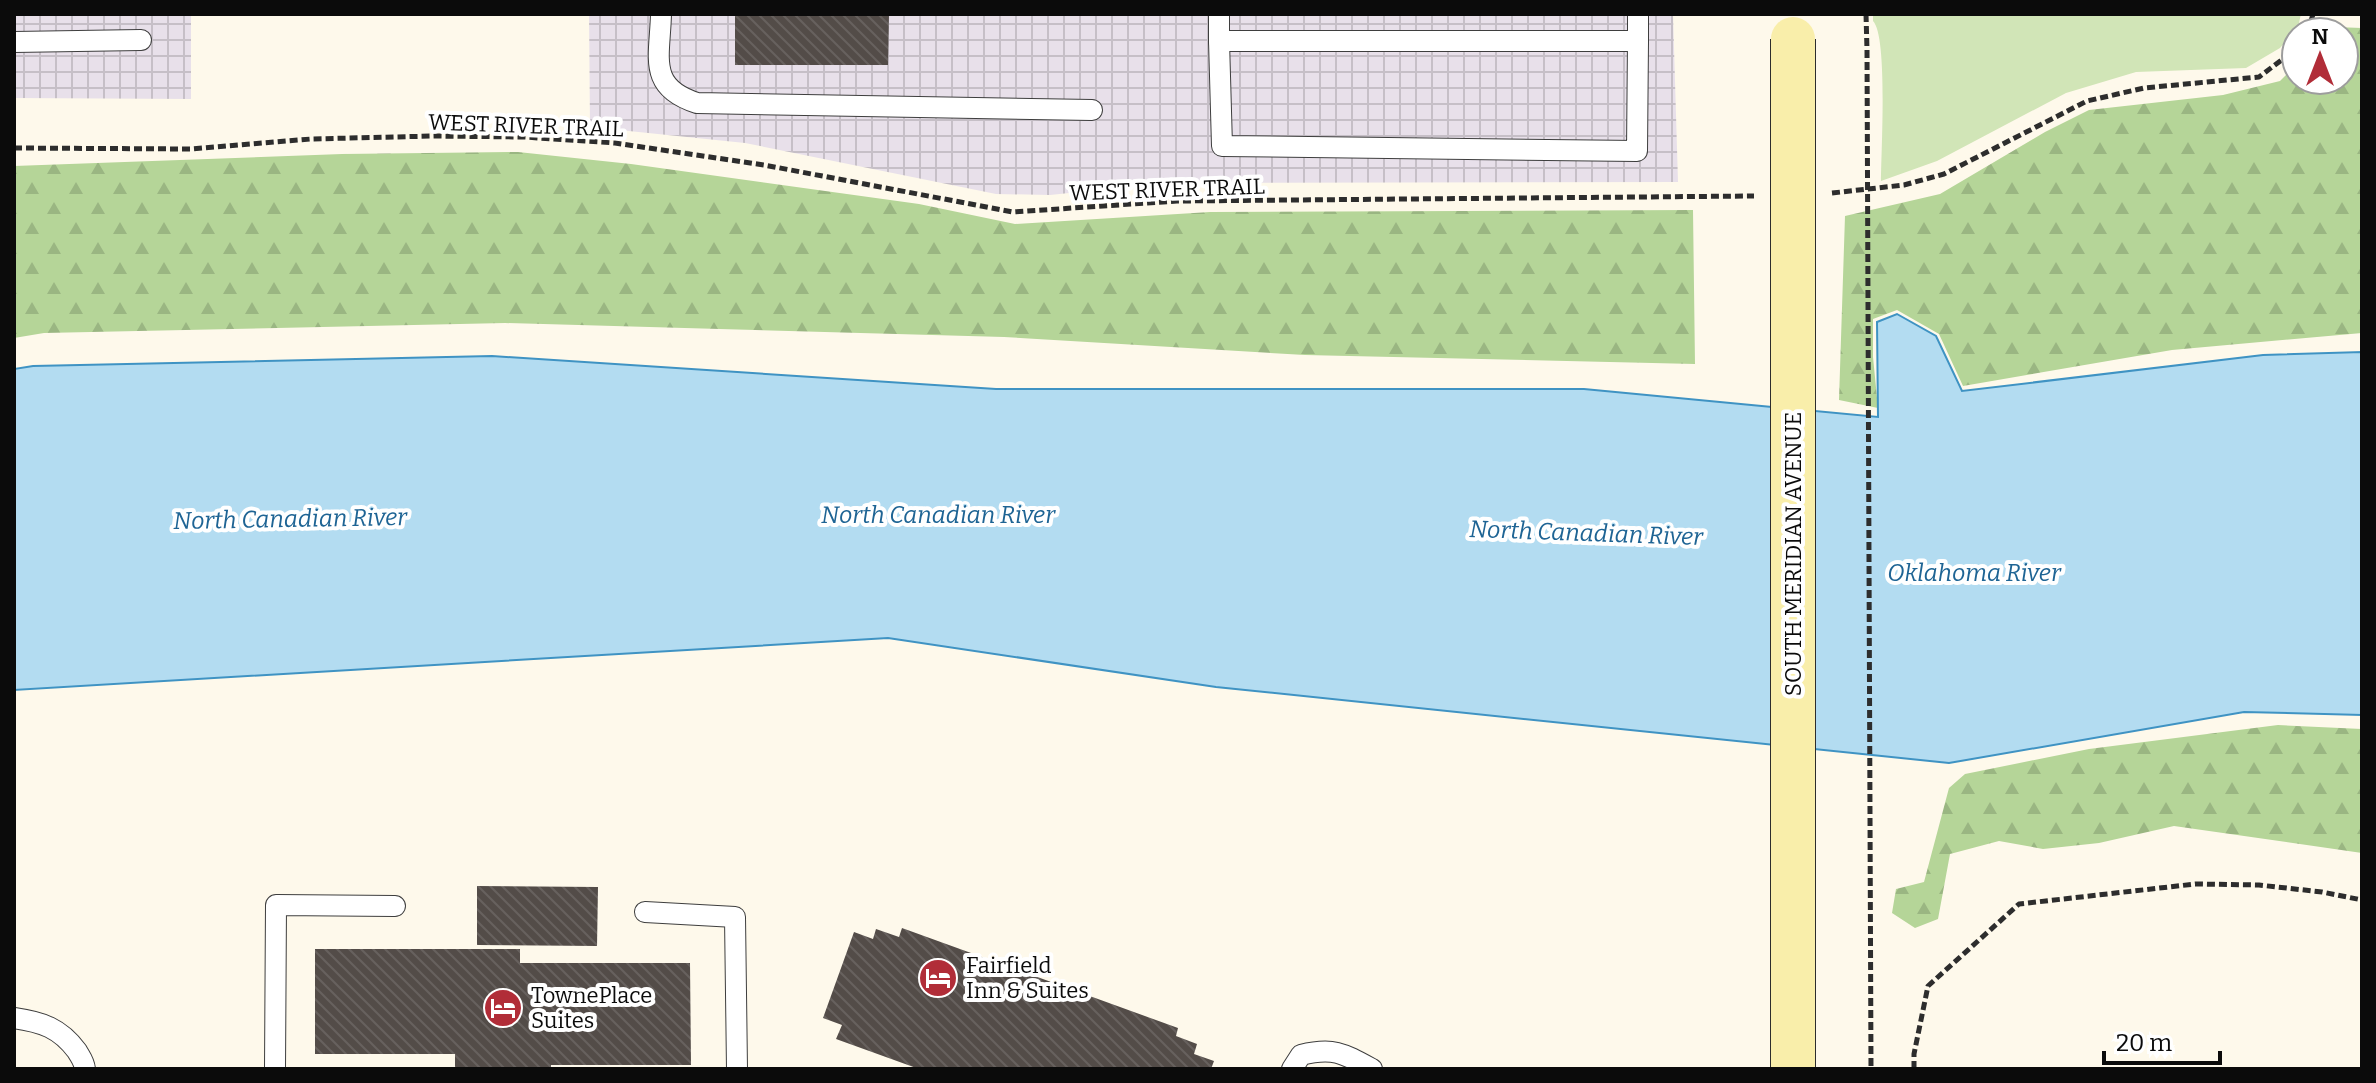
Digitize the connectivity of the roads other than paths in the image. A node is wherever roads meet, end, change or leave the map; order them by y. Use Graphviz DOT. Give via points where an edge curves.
graph roads {
  1 [pos="661,14"];
  2 [pos="1219,14"];
  3 [pos="1638,14"];
  4 [pos="1793,39"];
  5 [pos="141,40"];
  6 [pos="1219,41"];
  7 [pos="1638,41"];
  8 [pos="14,42"];
  9 [pos="1092,110"];
  10 [pos="395,906"];
  11 [pos="645,912"];
  12 [pos="14,1018"];
  13 [pos="85,1069"];
  14 [pos="275,1069"];
  15 [pos="737,1069"];
  16 [pos="1292,1069"];
  17 [pos="1372,1069"];
  18 [pos="1793,1069"];
  1 -- 9 [label="lane" via="663,83 697,103"];
  2 -- 6 [label="lane"];
  3 -- 7 [label="lane"];
  4 -- 18 [label="main road, SOUTH MERIDIAN AVENUE, bridge"];
  5 -- 8 [label="lane"];
  6 -- 7 [label="lane"];
  6 -- 7 [label="lane" via="1222,146 1637,151"];
  10 -- 14 [label="lane" via="276,905"];
  11 -- 15 [label="lane" via="735,917"];
  12 -- 13 [label="lane" via="65,1035"];
  16 -- 17 [label="lane" via="1301,1055 1325,1049"];
}
